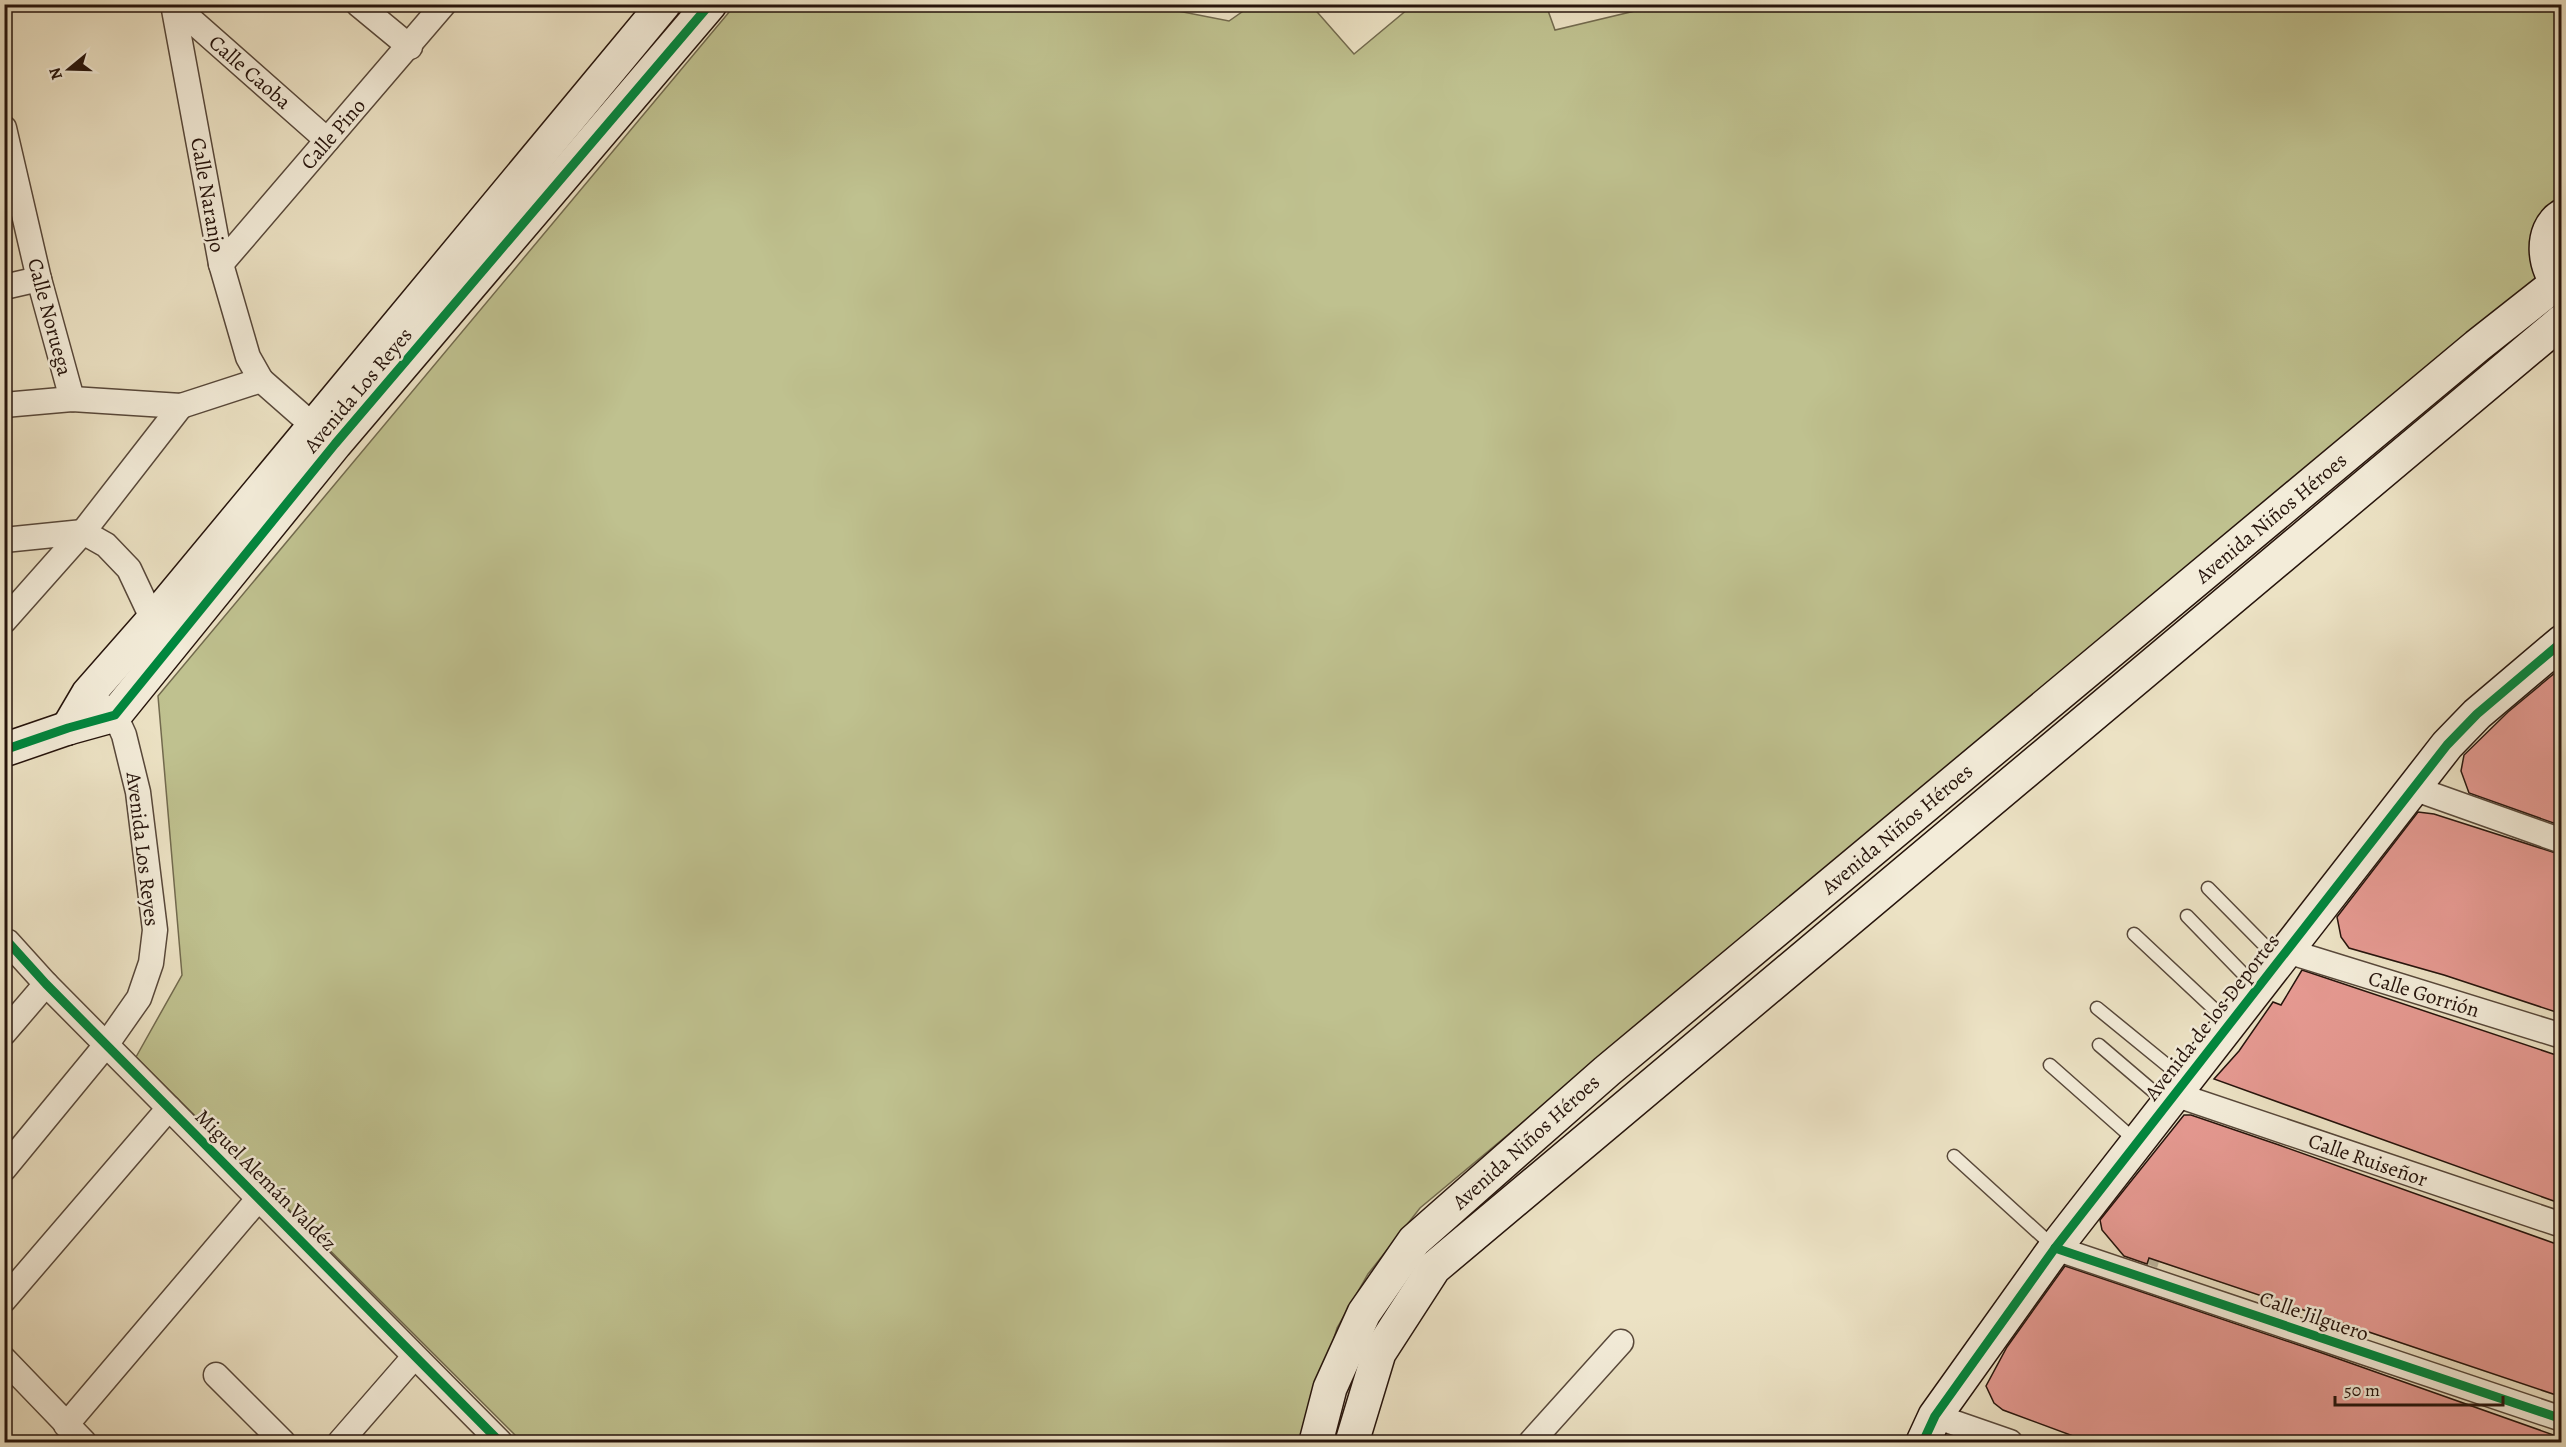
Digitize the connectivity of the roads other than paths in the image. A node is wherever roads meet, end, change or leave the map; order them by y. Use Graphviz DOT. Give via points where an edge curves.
graph roads {
  1 [pos="173,4"];
  2 [pos="358,4"];
  3 [pos="444,4"];
  4 [pos="664,4"];
  5 [pos="710,4"];
  6 [pos="410,47"];
  7 [pos="6,138"];
  8 [pos="327,140"];
  9 [pos="2562,216"];
  10 [pos="221,264"];
  11 [pos="39,279"];
  12 [pos="2560,283"];
  13 [pos="4,287"];
  14 [pos="2562,321"];
  15 [pos="261,380"];
  16 [pos="72,399"];
  17 [pos="4,405"];
  18 [pos="181,406"];
  19 [pos="324,435"];
  20 [pos="83,532"];
  21 [pos="4,540"];
  22 [pos="153,620"];
  23 [pos="4,621"];
  24 [pos="2560,646"];
  25 [pos="88,694"];
  26 [pos="115,715"];
  27 [pos="68,728"];
  28 [pos="4,750"];
  29 [pos="2413,788"];
  30 [pos="2562,841"];
  31 [pos="2208,888"];
  32 [pos="2187,916"];
  33 [pos="2134,934"];
  34 [pos="8,942"];
  35 [pos="2283,956"];
  36 [pos="46,984"];
  37 [pos="2257,988"];
  38 [pos="2097,1008"];
  39 [pos="2230,1023"];
  40 [pos="4,1033"];
  41 [pos="2562,1036"];
  42 [pos="106,1045"];
  43 [pos="2099,1045"];
  44 [pos="2050,1065"];
  45 [pos="1607,1071"];
  46 [pos="2175,1092"];
  47 [pos="1633,1102"];
  48 [pos="170,1108"];
  49 [pos="2137,1142"];
  50 [pos="1954,1156"];
  51 [pos="4,1169"];
  52 [pos="259,1198"];
  53 [pos="2562,1225"];
  54 [pos="2055,1248"];
  55 [pos="4,1300"];
  56 [pos="1621,1342"];
  57 [pos="414,1357"];
  58 [pos="4,1359"];
  59 [pos="216,1375"];
  60 [pos="2562,1419"];
  61 [pos="66,1425"];
  62 [pos="1929,1429"];
  63 [pos="1540,1440"];
  64 [pos="84,1443"];
  65 [pos="283,1443"];
  66 [pos="340,1443"];
  67 [pos="500,1443"];
  68 [pos="1316,1443"];
  69 [pos="1352,1443"];
  70 [pos="2010,1443"];
  1 -- 8 [label="street, Calle Caoba"];
  1 -- 10 [label="street, Calle Naranjo"];
  2 -- 6 [label="street"];
  3 -- 6 [label="street, Calle Pino"];
  4 -- 19 [label="main road, Avenida Los Reyes"];
  5 -- 19 [label="main road, Avenida Los Reyes"];
  6 -- 8 [label="street, Calle Pino"];
  7 -- 11 [label="street, Calle Noruega"];
  8 -- 10 [label="street, Calle Pino"];
  9 -- 12 [label="main road" via="2555,220 2546,240 2549,267"];
  10 -- 15 [label="street, Calle Naranjo" via="244,348"];
  11 -- 13 [label="street"];
  11 -- 16 [label="street, Calle Noruega"];
  12 -- 45 [label="main road, Avenida Niños Héroes" via="2477,346"];
  14 -- 47 [label="main road, Avenida Niños Héroes"];
  15 -- 18 [label="street"];
  15 -- 19 [label="street"];
  16 -- 17 [label="street"];
  16 -- 18 [label="street"];
  18 -- 20 [label="street"];
  19 -- 22 [label="main road, Avenida Los Reyes"];
  19 -- 26 [label="main road, Avenida Los Reyes"];
  20 -- 21 [label="street"];
  20 -- 22 [label="street" via="122,559"];
  20 -- 23 [label="street"];
  22 -- 25 [label="main road, Avenida Los Reyes"];
  24 -- 29 [label="main road, Avenida de los Deportes" via="2477,714 2446,745"];
  25 -- 26 [label="street"];
  25 -- 27 [label="main road, Avenida Los Reyes"];
  26 -- 27 [label="main road"];
  26 -- 42 [label="street, Avenida Los Reyes" via="138,792 155,930 151,963 139,998"];
  27 -- 28 [label="main road"];
  29 -- 30 [label="street"];
  29 -- 35 [label="main road, Avenida de los Deportes"];
  31 -- 35 [label="lane"];
  32 -- 37 [label="lane"];
  33 -- 39 [label="lane"];
  34 -- 36 [label="street, Miguel Alemán Valdéz"];
  35 -- 37 [label="main road, Avenida de los Deportes"];
  35 -- 41 [label="street, Calle Gorrión"];
  36 -- 40 [label="street"];
  36 -- 42 [label="street, Miguel Alemán Valdéz"];
  37 -- 39 [label="main road, Avenida de los Deportes"];
  38 -- 46 [label="lane"];
  39 -- 46 [label="main road, Avenida de los Deportes"];
  42 -- 48 [label="street, Miguel Alemán Valdéz"];
  42 -- 51 [label="street, Avenida Los Reyes"];
  43 -- 46 [label="lane"];
  44 -- 49 [label="lane"];
  45 -- 47 [label="main road"];
  45 -- 68 [label="main road, Avenida Niños Héroes" via="1414,1241 1364,1313 1330,1388"];
  46 -- 49 [label="main road, Avenida de los Deportes"];
  46 -- 53 [label="street, Calle Ruiseñor"];
  47 -- 69 [label="main road, Avenida Niños Héroes" via="1434,1268 1379,1353"];
  48 -- 52 [label="street, Miguel Alemán Valdéz"];
  48 -- 55 [label="street"];
  49 -- 54 [label="main road, Avenida de los Deportes"];
  50 -- 54 [label="lane"];
  52 -- 57 [label="street, Miguel Alemán Valdéz"];
  52 -- 61 [label="street"];
  54 -- 60 [label="street, Calle Jilguero"];
  54 -- 62 [label="main road, Avenida de los Deportes"];
  56 -- 63 [label="street"];
  57 -- 66 [label="street"];
  57 -- 67 [label="street, Miguel Alemán Valdéz"];
  58 -- 61 [label="street"];
  59 -- 65 [label="street"];
  61 -- 64 [label="street"];
  62 -- 70 [label="street"];
}
